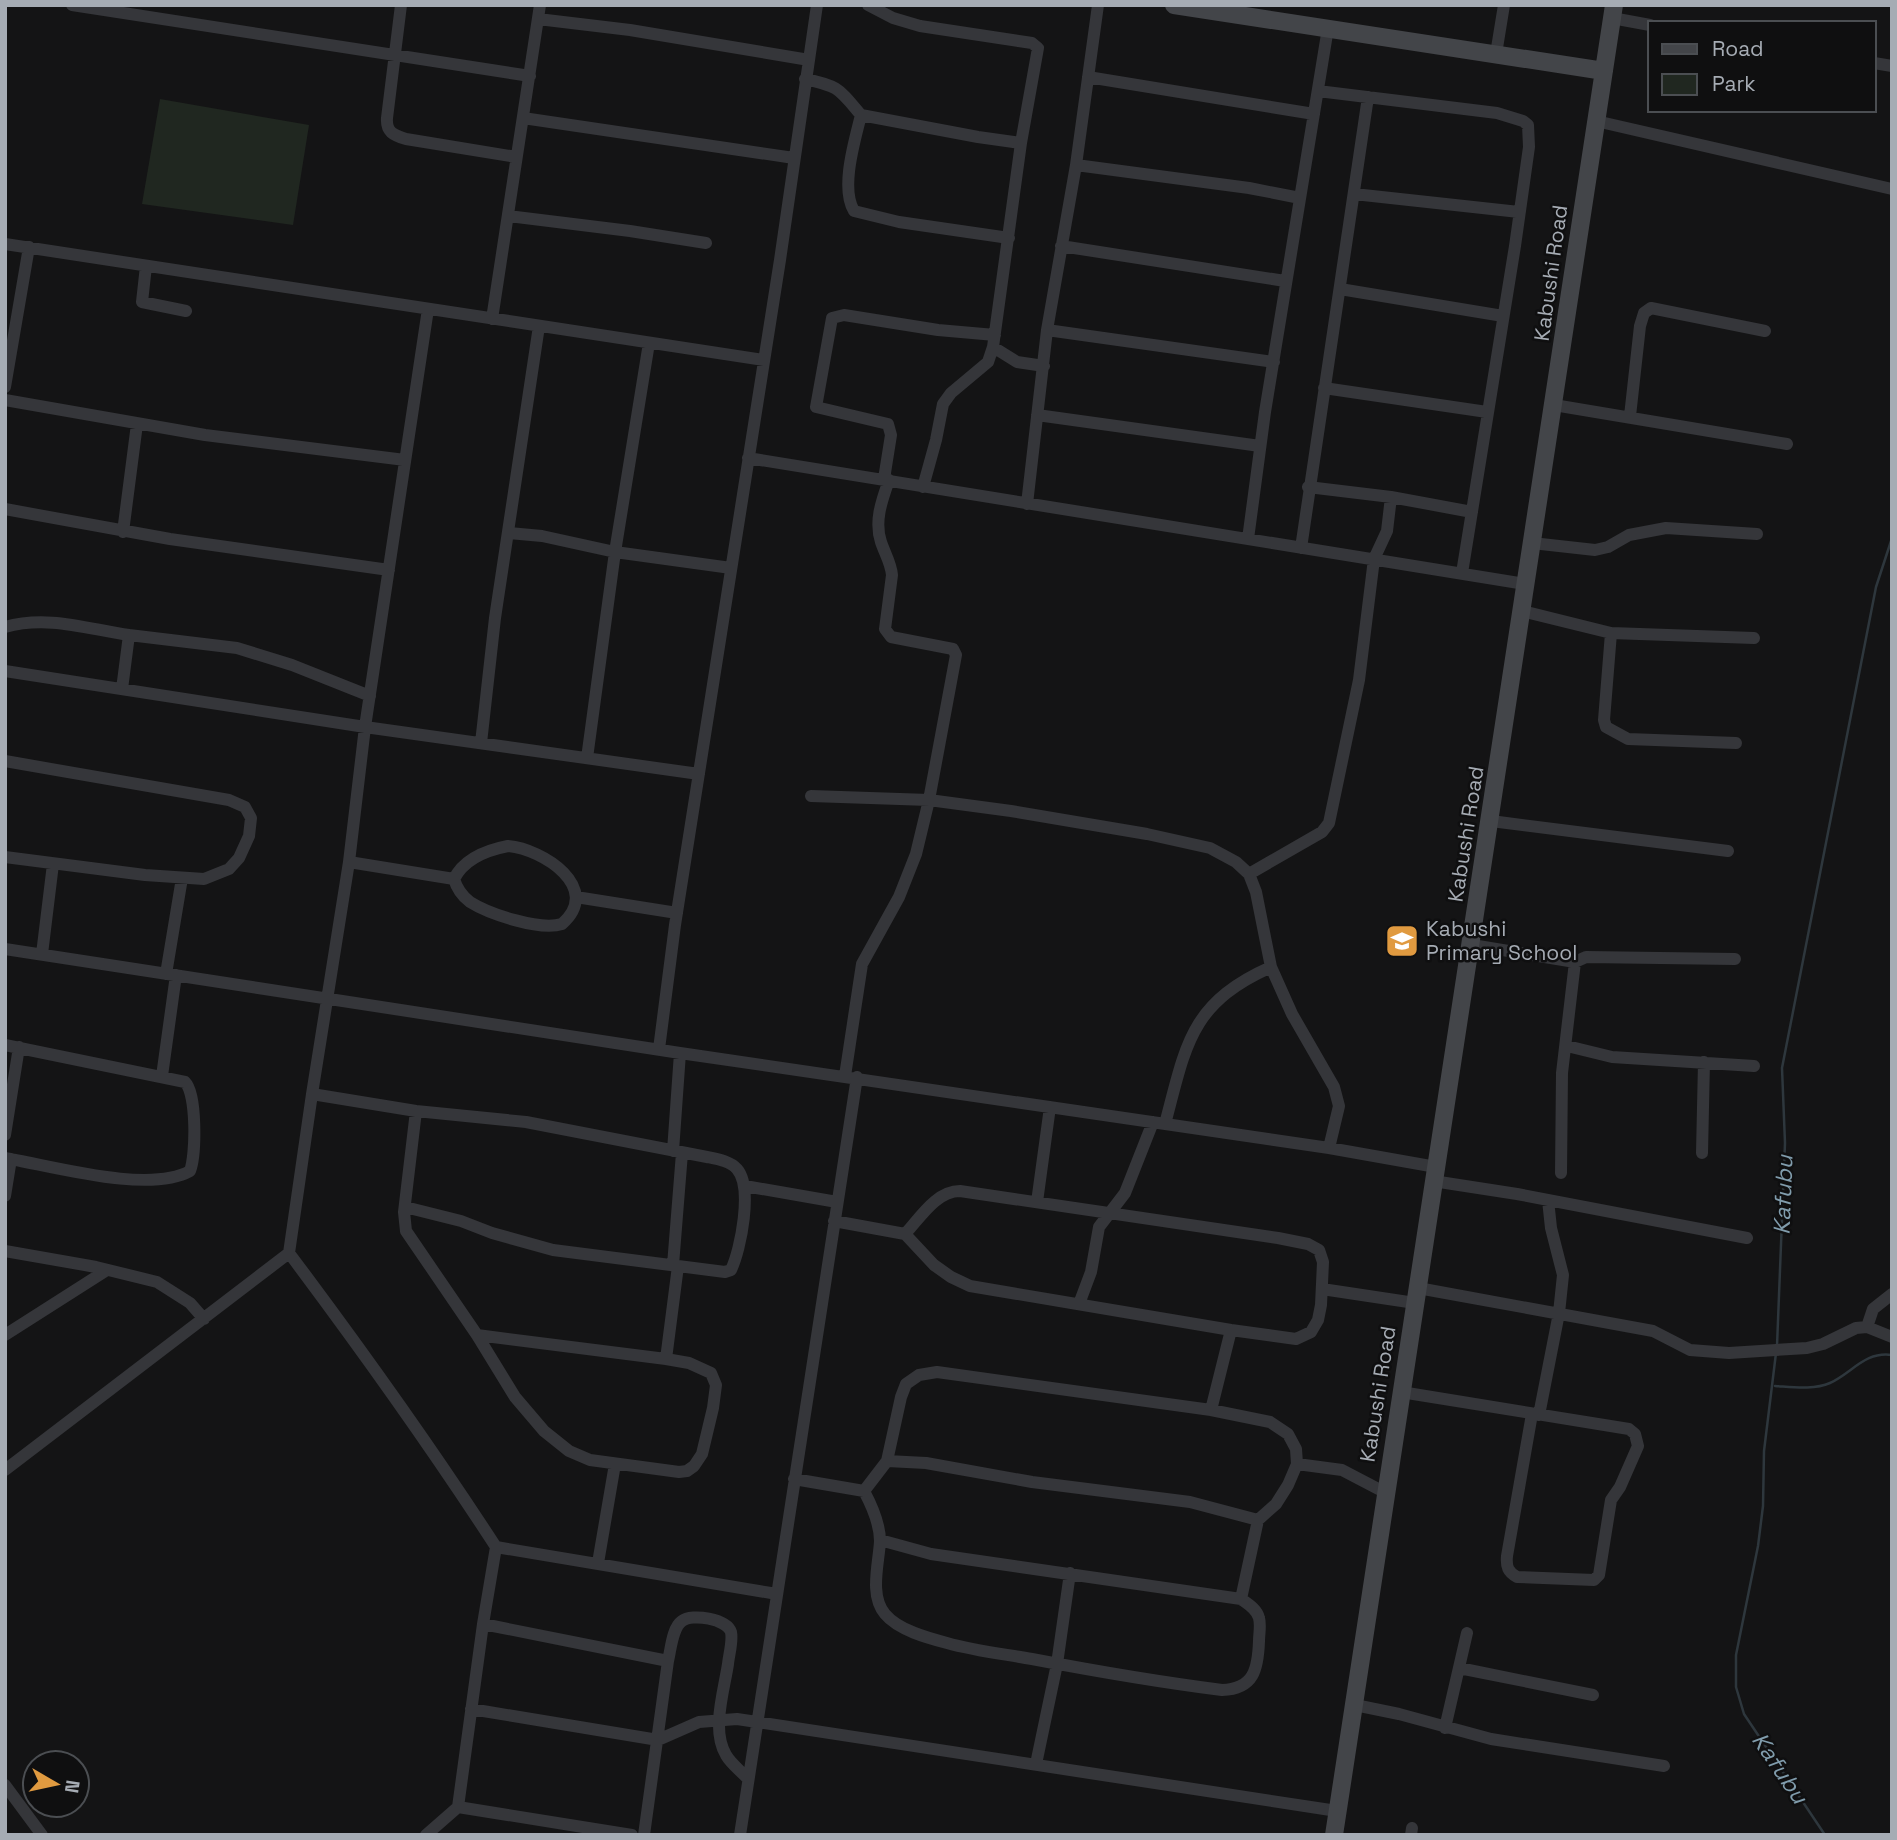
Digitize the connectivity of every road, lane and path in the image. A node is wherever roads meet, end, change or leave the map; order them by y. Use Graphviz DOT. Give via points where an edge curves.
graph roads {
  1 [pos="72,5"];
  2 [pos="401,5"];
  3 [pos="817,5"];
  4 [pos="868,5"];
  5 [pos="1098,5"];
  6 [pos="1174,5"];
  7 [pos="1504,5"];
  8 [pos="539,12"];
  9 [pos="1613,12"];
  10 [pos="1648,24"];
  11 [pos="1328,28"];
  12 [pos="394,54"];
  13 [pos="1496,54"];
  14 [pos="809,60"];
  15 [pos="1604,71"];
  16 [pos="530,76"];
  17 [pos="1088,77"];
  18 [pos="805,79"];
  19 [pos="1318,91"];
  20 [pos="1368,97"];
  21 [pos="1314,114"];
  22 [pos="860,115"];
  23 [pos="523,118"];
  24 [pos="1596,121"];
  25 [pos="1021,143"];
  26 [pos="516,156"];
  27 [pos="794,158"];
  28 [pos="1076,165"];
  29 [pos="1892,189"];
  30 [pos="1354,194"];
  31 [pos="1300,198"];
  32 [pos="1519,212"];
  33 [pos="508,216"];
  34 [pos="1009,238"];
  35 [pos="5,243"];
  36 [pos="706,243"];
  37 [pos="1062,246"];
  38 [pos="29,247"];
  39 [pos="146,266"];
  40 [pos="1285,281"];
  41 [pos="1340,289"];
  42 [pos="428,309"];
  43 [pos="186,311"];
  44 [pos="1503,316"];
  45 [pos="492,319"];
  46 [pos="539,326"];
  47 [pos="1047,330"];
  48 [pos="1765,331"];
  49 [pos="994,341"];
  50 [pos="649,343"];
  51 [pos="764,360"];
  52 [pos="1274,362"];
  53 [pos="1044,366"];
  54 [pos="5,387"];
  55 [pos="1324,388"];
  56 [pos="5,400"];
  57 [pos="1554,405"];
  58 [pos="1487,412"];
  59 [pos="1037,415"];
  60 [pos="1630,416"];
  61 [pos="137,424"];
  62 [pos="1787,444"];
  63 [pos="1260,446"];
  64 [pos="748,458"];
  65 [pos="405,460"];
  66 [pos="887,480"];
  67 [pos="923,487"];
  68 [pos="1308,487"];
  69 [pos="1391,498"];
  70 [pos="1027,504"];
  71 [pos="5,509"];
  72 [pos="1472,512"];
  73 [pos="123,532"];
  74 [pos="509,533"];
  75 [pos="1757,534"];
  76 [pos="1248,539"];
  77 [pos="1532,543"];
  78 [pos="1301,548"];
  79 [pos="615,552"];
  80 [pos="1374,559"];
  81 [pos="731,568"];
  82 [pos="389,569"];
  83 [pos="1462,573"];
  84 [pos="1525,584"];
  85 [pos="1522,611"];
  86 [pos="5,627"];
  87 [pos="1611,633"];
  88 [pos="129,635"];
  89 [pos="1754,638"];
  90 [pos="5,671"];
  91 [pos="122,689"];
  92 [pos="370,696"];
  93 [pos="365,727"];
  94 [pos="481,743"];
  95 [pos="1736,743"];
  96 [pos="587,758"];
  97 [pos="5,761"];
  98 [pos="699,774"];
  99 [pos="811,796"];
  100 [pos="929,800"];
  101 [pos="1491,821"];
  102 [pos="1728,851"];
  103 [pos="5,857"];
  104 [pos="349,862"];
  105 [pos="53,864"];
  106 [pos="1249,874"];
  107 [pos="182,878"];
  108 [pos="454,879"];
  109 [pos="576,897"];
  110 [pos="677,913"];
  111 [pos="1472,946"];
  112 [pos="5,949"];
  113 [pos="41,954"];
  114 [pos="1735,959"];
  115 [pos="1575,962"];
  116 [pos="1271,967"];
  117 [pos="171,974"];
  118 [pos="326,997"];
  119 [pos="5,1045"];
  120 [pos="1567,1046"];
  121 [pos="19,1047"];
  122 [pos="659,1049"];
  123 [pos="680,1053"];
  124 [pos="1704,1062"];
  125 [pos="1754,1066"];
  126 [pos="162,1076"];
  127 [pos="851,1077"];
  128 [pos="312,1094"];
  129 [pos="1050,1107"];
  130 [pos="416,1111"];
  131 [pos="1159,1123"];
  132 [pos="5,1135"];
  133 [pos="1329,1148"];
  134 [pos="677,1152"];
  135 [pos="1702,1153"];
  136 [pos="8,1159"];
  137 [pos="1561,1173"];
  138 [pos="1435,1174"];
  139 [pos="745,1186"];
  140 [pos="5,1196"];
  141 [pos="1548,1200"];
  142 [pos="837,1202"];
  143 [pos="1037,1202"];
  144 [pos="405,1207"];
  145 [pos="1111,1212"];
  146 [pos="834,1221"];
  147 [pos="905,1234"];
  148 [pos="1747,1238"];
  149 [pos="5,1251"];
  150 [pos="289,1253"];
  151 [pos="675,1266"];
  152 [pos="107,1270"];
  153 [pos="1322,1289"];
  154 [pos="1892,1294"];
  155 [pos="1416,1295"];
  156 [pos="1079,1304"];
  157 [pos="1559,1313"];
  158 [pos="204,1319"];
  159 [pos="1867,1327"];
  160 [pos="1231,1330"];
  161 [pos="5,1335"];
  162 [pos="477,1335"];
  163 [pos="1892,1337"];
  164 [pos="666,1359"];
  165 [pos="1401,1392"];
  166 [pos="1211,1410"];
  167 [pos="1535,1415"];
  168 [pos="887,1461"];
  169 [pos="1297,1464"];
  170 [pos="615,1465"];
  171 [pos="7,1467"];
  172 [pos="794,1479"];
  173 [pos="864,1491"];
  174 [pos="1386,1493"];
  175 [pos="1258,1520"];
  176 [pos="880,1540"];
  177 [pos="496,1547"];
  178 [pos="598,1563"];
  179 [pos="1070,1573"];
  180 [pos="777,1594"];
  181 [pos="1241,1598"];
  182 [pos="483,1624"];
  183 [pos="1467,1633"];
  184 [pos="668,1661"];
  185 [pos="1057,1664"];
  186 [pos="1459,1668"];
  187 [pos="1593,1695"];
  188 [pos="1355,1705"];
  189 [pos="471,1709"];
  190 [pos="720,1720"];
  191 [pos="757,1722"];
  192 [pos="1446,1728"];
  193 [pos="658,1740"];
  194 [pos="1036,1764"];
  195 [pos="1664,1766"];
  196 [pos="748,1779"];
  197 [pos="5,1785"];
  198 [pos="458,1807"];
  199 [pos="1337,1811"];
  200 [pos="42,1835"];
  201 [pos="426,1835"];
  202 [pos="632,1835"];
  203 [pos="644,1835"];
  204 [pos="740,1835"];
  205 [pos="1334,1835"];
  1 -- 12 [label="street"];
  2 -- 12 [label="street"];
  3 -- 14 [label="street"];
  4 -- 25 [label="street" via="920,26 1035,44 1037,56"];
  5 -- 17 [label="street"];
  6 -- 11 [label="main road"];
  7 -- 13 [label="street"];
  8 -- 14 [label="street"];
  8 -- 16 [label="street"];
  9 -- 10 [label="street"];
  9 -- 15 [label="main road, Kabushi Road"];
  11 -- 13 [label="main road"];
  11 -- 19 [label="street"];
  12 -- 16 [label="street"];
  12 -- 26 [label="street" via="390,132 406,139"];
  13 -- 15 [label="main road"];
  14 -- 18 [label="street"];
  15 -- 24 [label="main road, Kabushi Road"];
  16 -- 23 [label="street"];
  17 -- 21 [label="street"];
  17 -- 28 [label="street"];
  18 -- 22 [label="street" via="834,86"];
  18 -- 27 [label="street"];
  19 -- 20 [label="street"];
  19 -- 21 [label="street"];
  20 -- 30 [label="street"];
  20 -- 32 [label="street" via="1497,113 1523,121 1528,125 1529,148"];
  21 -- 31 [label="street"];
  22 -- 25 [label="street"];
  22 -- 34 [label="street" via="848,186 854,211"];
  23 -- 26 [label="street"];
  23 -- 27 [label="street"];
  24 -- 29 [label="street"];
  24 -- 57 [label="main road, Kabushi Road"];
  25 -- 34 [label="street"];
  26 -- 33 [label="street"];
  27 -- 51 [label="street"];
  28 -- 31 [label="street"];
  28 -- 37 [label="street"];
  30 -- 32 [label="street"];
  30 -- 41 [label="street"];
  31 -- 40 [label="street"];
  32 -- 44 [label="street"];
  33 -- 36 [label="street"];
  33 -- 45 [label="street"];
  34 -- 49 [label="street"];
  35 -- 38 [label="street"];
  37 -- 40 [label="street"];
  37 -- 47 [label="street"];
  38 -- 39 [label="street"];
  38 -- 54 [label="street"];
  39 -- 42 [label="street"];
  39 -- 43 [label="street" via="142,302"];
  40 -- 52 [label="street"];
  41 -- 44 [label="street"];
  41 -- 55 [label="street"];
  42 -- 45 [label="street"];
  42 -- 65 [label="street"];
  44 -- 58 [label="street"];
  45 -- 46 [label="street"];
  46 -- 50 [label="street"];
  46 -- 74 [label="street"];
  47 -- 52 [label="street"];
  47 -- 53 [label="street"];
  48 -- 60 [label="street" via="1651,308 1640,326"];
  49 -- 53 [label="street" via="1017,362"];
  49 -- 66 [label="street" via="844,315 832,318 816,407 888,424"];
  49 -- 67 [label="street" via="988,362 943,404"];
  50 -- 51 [label="street"];
  50 -- 79 [label="street"];
  51 -- 64 [label="street"];
  52 -- 63 [label="street"];
  53 -- 59 [label="street"];
  55 -- 58 [label="street"];
  55 -- 68 [label="street"];
  56 -- 61 [label="street"];
  57 -- 60 [label="street"];
  57 -- 77 [label="main road, Kabushi Road"];
  58 -- 72 [label="street"];
  59 -- 63 [label="street"];
  59 -- 70 [label="street"];
  60 -- 62 [label="street"];
  61 -- 65 [label="street"];
  61 -- 73 [label="street"];
  63 -- 76 [label="street"];
  64 -- 66 [label="street"];
  64 -- 81 [label="street"];
  65 -- 82 [label="street"];
  66 -- 67 [label="street"];
  66 -- 100 [label="street" via="878,515 880,539 891,567 887,634 956,652"];
  67 -- 70 [label="street"];
  68 -- 69 [label="street"];
  68 -- 78 [label="street"];
  69 -- 72 [label="street"];
  69 -- 80 [label="street" via="1387,531"];
  70 -- 76 [label="street"];
  71 -- 73 [label="street"];
  72 -- 83 [label="street"];
  73 -- 82 [label="street"];
  74 -- 79 [label="street"];
  74 -- 94 [label="street"];
  75 -- 77 [label="street" via="1665,528 1629,535 1595,550"];
  76 -- 78 [label="street"];
  77 -- 84 [label="main road, Kabushi Road"];
  78 -- 80 [label="street"];
  79 -- 81 [label="street"];
  79 -- 96 [label="street"];
  80 -- 83 [label="street"];
  80 -- 106 [label="street" via="1359,680 1329,823 1322,832"];
  81 -- 98 [label="street"];
  82 -- 92 [label="street"];
  83 -- 84 [label="street"];
  84 -- 85 [label="main road, Kabushi Road"];
  85 -- 87 [label="street"];
  85 -- 101 [label="main road, Kabushi Road"];
  86 -- 88 [label="street" via="46,621"];
  87 -- 89 [label="street"];
  87 -- 95 [label="street" via="1606,727 1628,738"];
  88 -- 91 [label="street"];
  88 -- 92 [label="street" via="237,648"];
  90 -- 91 [label="street"];
  91 -- 93 [label="street"];
  92 -- 93 [label="street"];
  93 -- 94 [label="street"];
  93 -- 104 [label="street"];
  94 -- 96 [label="street"];
  96 -- 98 [label="street"];
  97 -- 107 [label="street" via="229,800 244,807 251,818 239,858 219,874"];
  98 -- 110 [label="street"];
  99 -- 100 [label="street"];
  100 -- 106 [label="street" via="1081,822 1210,848"];
  100 -- 127 [label="street" via="916,854 899,897 862,964"];
  101 -- 102 [label="street"];
  101 -- 111 [label="main road, Kabushi Road"];
  103 -- 105 [label="street"];
  104 -- 108 [label="street"];
  104 -- 118 [label="street"];
  105 -- 107 [label="street"];
  105 -- 113 [label="street"];
  106 -- 116 [label="street"];
  107 -- 117 [label="street"];
  108 -- 109 [label="street" via="462,894 484,909 549,926 566,920"];
  108 -- 109 [label="street" via="484,852 518,847 555,865 571,882"];
  109 -- 110 [label="street"];
  110 -- 122 [label="street"];
  111 -- 115 [label="street"];
  111 -- 138 [label="main road, Kabushi Road"];
  112 -- 113 [label="street"];
  113 -- 117 [label="street"];
  114 -- 115 [label="street" via="1586,957"];
  115 -- 120 [label="street"];
  116 -- 131 [label="street" via="1243,979 1197,1024"];
  116 -- 133 [label="street" via="1334,1087 1339,1106"];
  117 -- 118 [label="street"];
  117 -- 126 [label="street"];
  118 -- 122 [label="street"];
  118 -- 128 [label="street"];
  119 -- 121 [label="street"];
  120 -- 124 [label="street" via="1612,1056"];
  120 -- 137 [label="street" via="1562,1073"];
  121 -- 126 [label="street"];
  121 -- 132 [label="street"];
  122 -- 123 [label="street"];
  123 -- 127 [label="street"];
  123 -- 134 [label="street"];
  124 -- 125 [label="street"];
  124 -- 135 [label="street"];
  126 -- 136 [label="street" via="189,1086 193,1111 190,1171 150,1181"];
  127 -- 129 [label="street"];
  127 -- 142 [label="street"];
  128 -- 130 [label="street"];
  128 -- 150 [label="street"];
  129 -- 131 [label="street"];
  129 -- 143 [label="street"];
  130 -- 134 [label="street" via="526,1122"];
  130 -- 144 [label="street"];
  131 -- 133 [label="street"];
  131 -- 145 [label="street" via="1129,1186"];
  133 -- 138 [label="street"];
  134 -- 139 [label="street" via="726,1161 737,1168"];
  134 -- 151 [label="street"];
  136 -- 140 [label="street"];
  138 -- 141 [label="street"];
  138 -- 155 [label="main road, Kabushi Road"];
  139 -- 142 [label="street"];
  139 -- 151 [label="street" via="731,1270"];
  141 -- 148 [label="street"];
  141 -- 157 [label="street" via="1563,1275"];
  142 -- 146 [label="street"];
  143 -- 145 [label="street"];
  143 -- 147 [label="street" via="950,1191"];
  144 -- 151 [label="street" via="553,1250"];
  144 -- 162 [label="street" via="408,1236"];
  145 -- 153 [label="street" via="1308,1244 1319,1250 1323,1262"];
  145 -- 156 [label="street" via="1099,1227 1091,1272"];
  146 -- 147 [label="street"];
  146 -- 172 [label="street"];
  147 -- 156 [label="street" via="934,1265 970,1286"];
  149 -- 152 [label="street"];
  150 -- 158 [label="street"];
  150 -- 177 [label="street" via="439,1459"];
  151 -- 164 [label="street"];
  152 -- 158 [label="street" via="157,1282 190,1303"];
  152 -- 161 [label="street"];
  153 -- 155 [label="street"];
  153 -- 160 [label="street" via="1318,1320 1311,1332 1296,1339"];
  154 -- 159 [label="street" via="1874,1310"];
  155 -- 157 [label="street"];
  155 -- 165 [label="main road, Kabushi Road"];
  156 -- 160 [label="street"];
  157 -- 159 [label="street" via="1653,1331 1690,1350 1729,1353 1802,1349"];
  157 -- 167 [label="street"];
  158 -- 171 [label="street"];
  159 -- 163 [label="street"];
  160 -- 166 [label="street"];
  162 -- 164 [label="street"];
  162 -- 170 [label="street" via="514,1397 544,1431 580,1457"];
  164 -- 170 [label="street" via="703,1368 715,1378 702,1454 694,1466 680,1472"];
  165 -- 167 [label="street"];
  165 -- 174 [label="main road, Kabushi Road"];
  166 -- 168 [label="street" via="937,1372 919,1375 906,1384"];
  166 -- 169 [label="street" via="1270,1422 1288,1434"];
  167 -- 167 [label="street" via="1619,1426 1635,1434 1636,1454 1611,1500 1599,1575 1594,1580 1517,1577 1507,1568 1522,1459"];
  168 -- 173 [label="street"];
  168 -- 175 [label="street" via="1191,1502"];
  169 -- 174 [label="street" via="1342,1470"];
  169 -- 175 [label="street" via="1276,1504"];
  170 -- 178 [label="street"];
  172 -- 173 [label="street"];
  172 -- 180 [label="street"];
  173 -- 176 [label="street"];
  174 -- 188 [label="main road, Kabushi Road"];
  175 -- 181 [label="street"];
  176 -- 179 [label="street" via="931,1554"];
  176 -- 185 [label="street" via="876,1563 879,1604 894,1623 948,1643"];
  177 -- 178 [label="street"];
  177 -- 182 [label="street"];
  178 -- 180 [label="street"];
  179 -- 181 [label="street"];
  179 -- 185 [label="street"];
  180 -- 191 [label="street"];
  181 -- 185 [label="street" via="1259,1618 1259,1656 1247,1682 1237,1689"];
  182 -- 184 [label="street"];
  182 -- 189 [label="street"];
  183 -- 186 [label="street"];
  184 -- 190 [label="street" via="680,1621 709,1618 731,1630"];
  184 -- 193 [label="street"];
  185 -- 194 [label="street"];
  186 -- 187 [label="street"];
  186 -- 192 [label="street"];
  188 -- 192 [label="street"];
  188 -- 199 [label="main road, Kabushi Road"];
  189 -- 193 [label="street"];
  189 -- 198 [label="street"];
  190 -- 191 [label="street"];
  190 -- 193 [label="street" via="699,1722"];
  190 -- 196 [label="street" via="726,1756"];
  191 -- 194 [label="street"];
  191 -- 196 [label="street"];
  192 -- 195 [label="street"];
  193 -- 203 [label="street"];
  194 -- 199 [label="street"];
  196 -- 204 [label="street"];
  197 -- 200 [label="street"];
  198 -- 201 [label="street"];
  198 -- 202 [label="street"];
  199 -- 205 [label="main road, Kabushi Road"];
}
